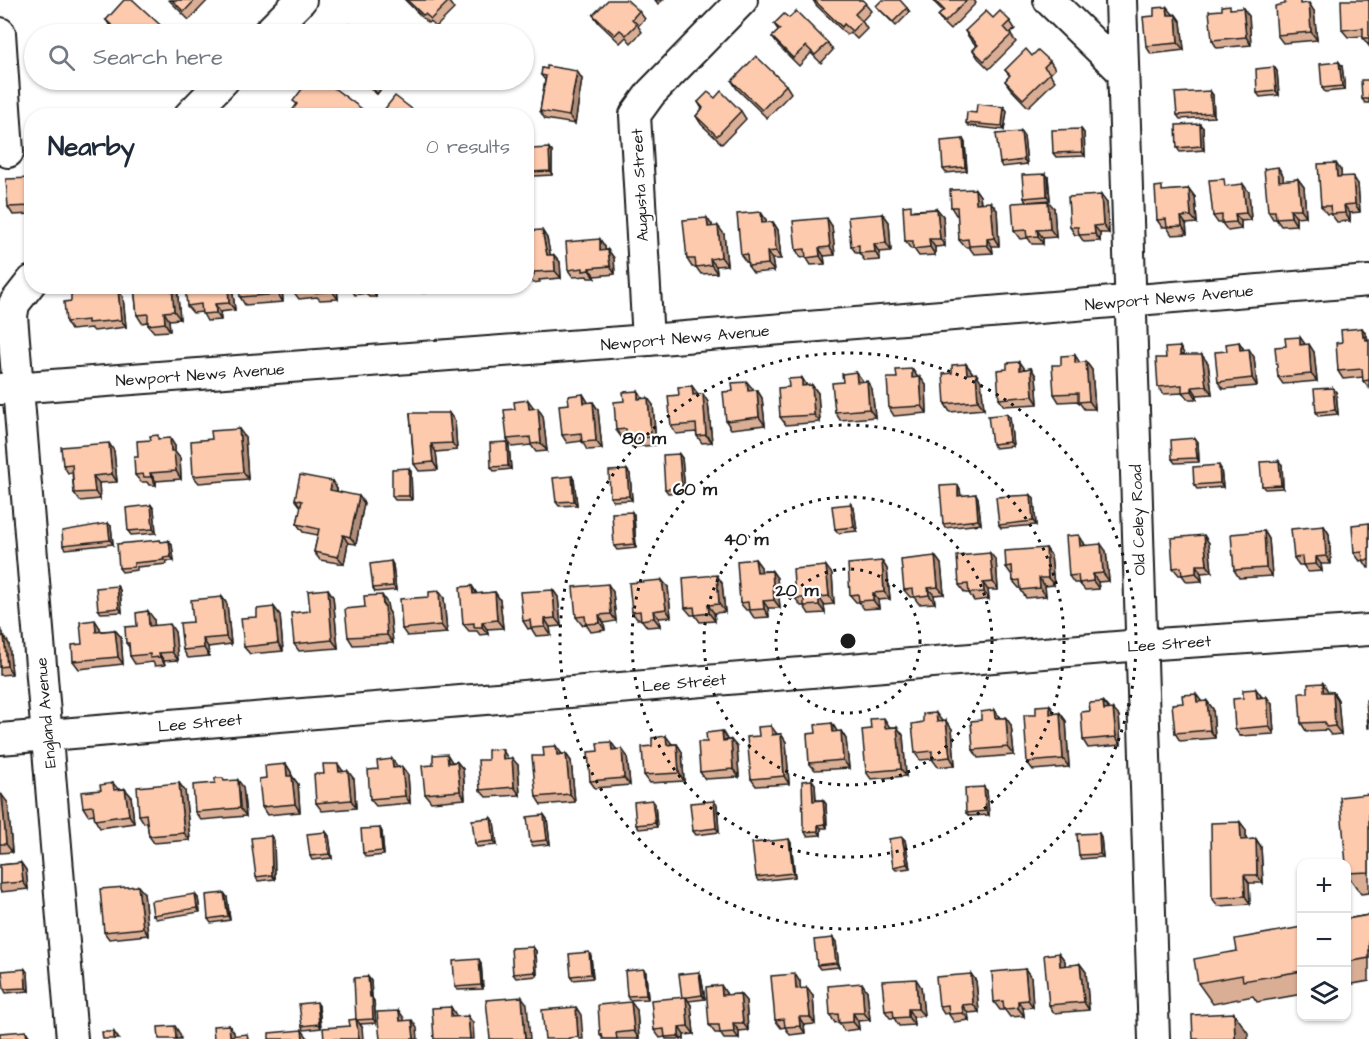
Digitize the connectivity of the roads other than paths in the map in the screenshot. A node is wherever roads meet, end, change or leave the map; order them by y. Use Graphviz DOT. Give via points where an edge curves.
graph roads {
  1 [pos="301,0"];
  2 [pos="742,0"];
  3 [pos="1049,0"];
  4 [pos="1121,0"];
  5 [pos="277,24"];
  6 [pos="0,33"];
  7 [pos="1124,72"];
  8 [pos="214,90"];
  9 [pos="197,108"];
  10 [pos="13,152"];
  11 [pos="1369,281"];
  12 [pos="24,291"];
  13 [pos="1131,300"];
  14 [pos="648,340"];
  15 [pos="10,388"];
  16 [pos="1369,630"];
  17 [pos="1141,645"];
  18 [pos="46,735"];
  19 [pos="0,739"];
  20 [pos="72,1039"];
  21 [pos="1154,1039"];
  1 -- 5 [label="street"];
  2 -- 14 [label="street, Augusta Street" via="651,93 635,115"];
  3 -- 7 [label="street"];
  4 -- 7 [label="street, Old Celey Road"];
  6 -- 10 [label="street"];
  7 -- 13 [label="street, Old Celey Road"];
  8 -- 9 [label="street"];
  11 -- 13 [label="street, Newport News Avenue"];
  12 -- 15 [label="street, England Avenue" via="14,304 12,316"];
  13 -- 14 [label="street, Newport News Avenue"];
  13 -- 17 [label="street, Old Celey Road"];
  14 -- 15 [label="street, Newport News Avenue"];
  15 -- 18 [label="street, England Avenue"];
  16 -- 17 [label="street, Lee Street"];
  17 -- 18 [label="street, Lee Street"];
  17 -- 21 [label="street, Old Celey Road"];
  18 -- 19 [label="street, Lee Street"];
  18 -- 20 [label="street, England Avenue"];
}
